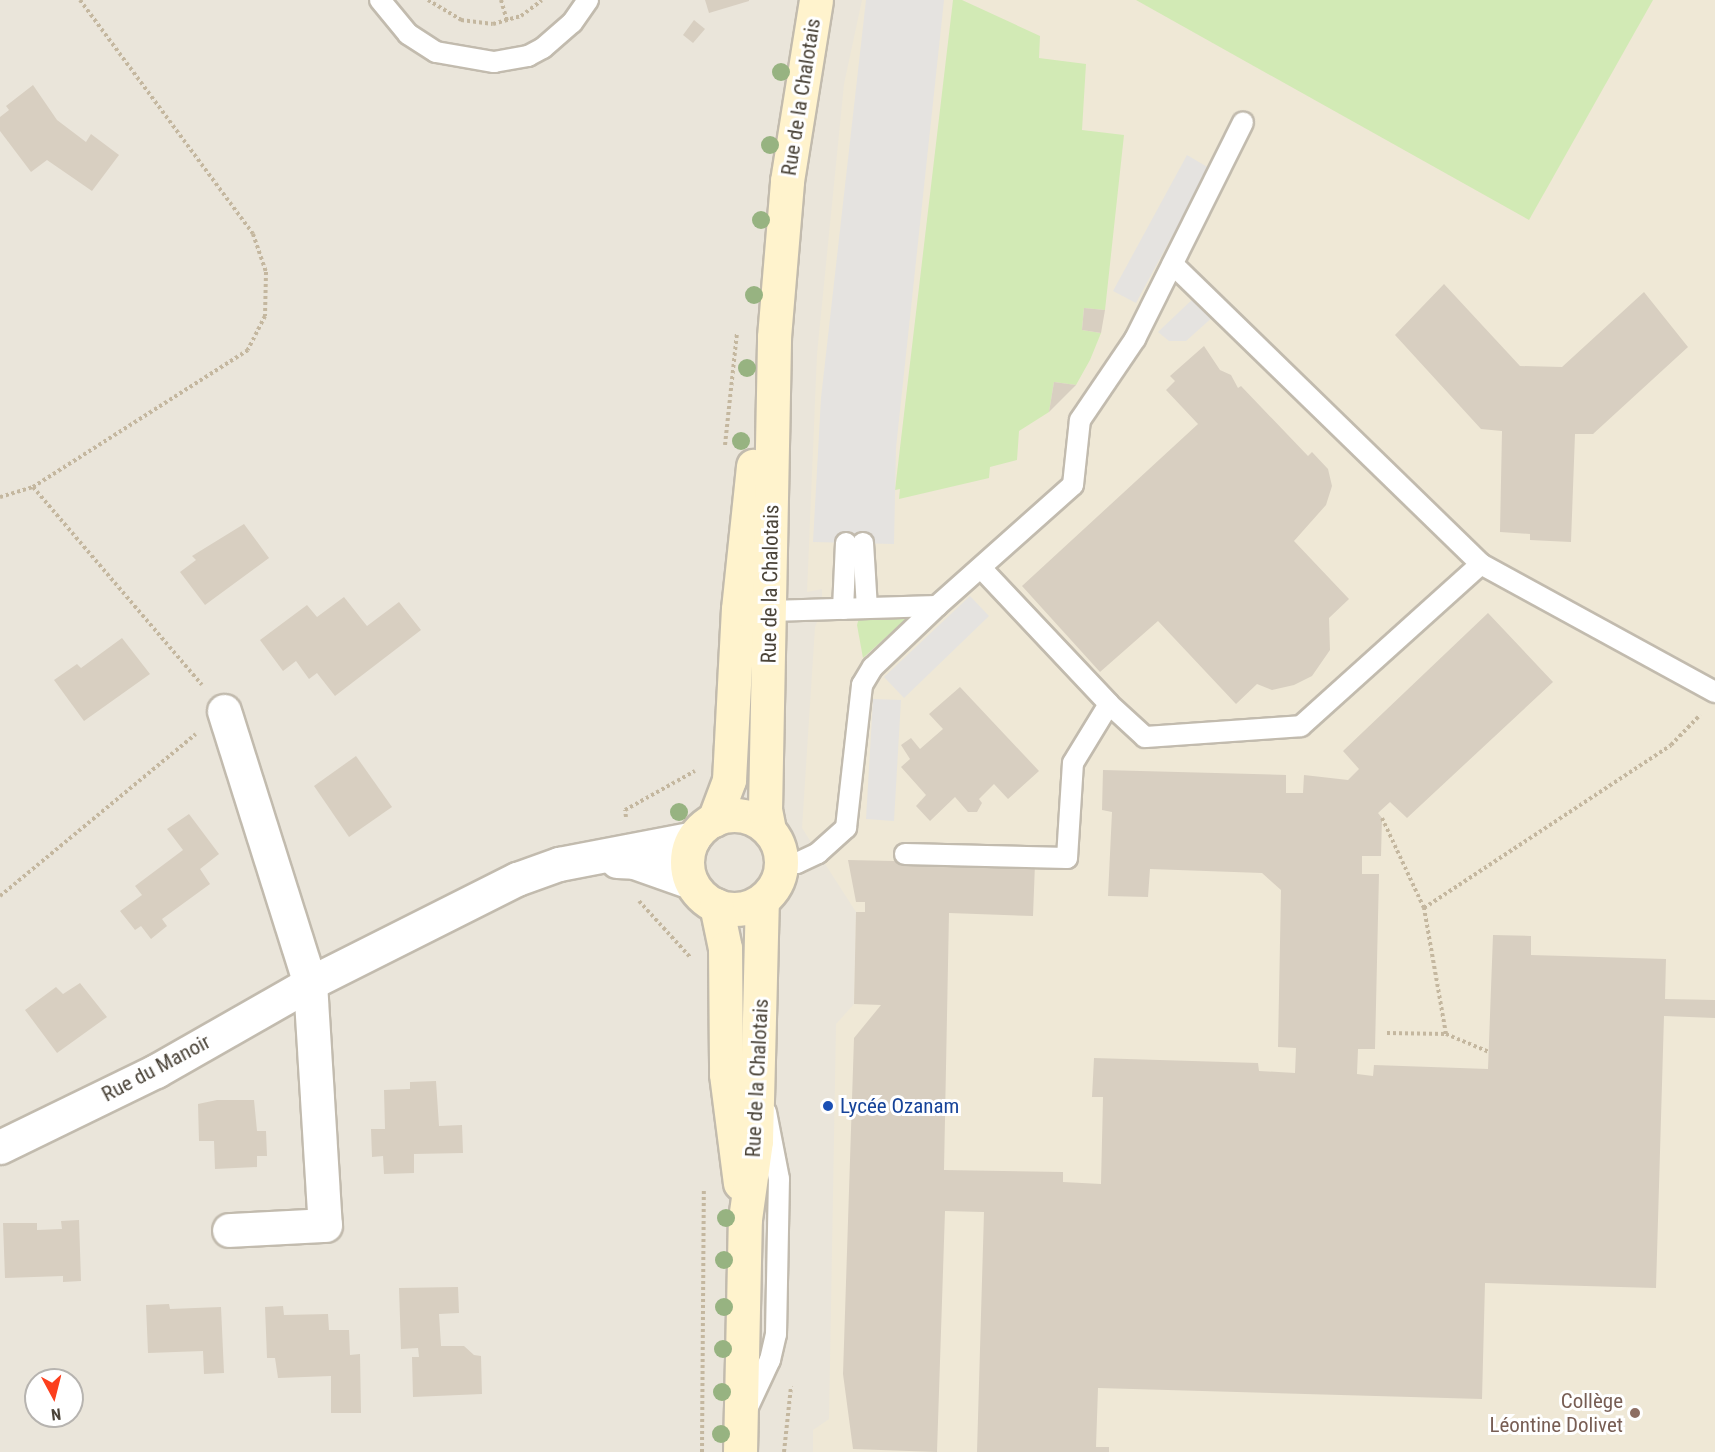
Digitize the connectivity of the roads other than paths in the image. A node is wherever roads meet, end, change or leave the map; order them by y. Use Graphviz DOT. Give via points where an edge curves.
graph roads {
  1 [pos="381,0"];
  2 [pos="588,0"];
  3 [pos="816,0"];
  4 [pos="1243,122"];
  5 [pos="1173,264"];
  6 [pos="774,337"];
  7 [pos="1481,564"];
  8 [pos="982,569"];
  9 [pos="937,606"];
  10 [pos="843,609"];
  11 [pos="867,609"];
  12 [pos="770,611"];
  13 [pos="1711,699"];
  14 [pos="1109,704"];
  15 [pos="224,711"];
  16 [pos="704,829"];
  17 [pos="768,830"];
  18 [pos="905,854"];
  19 [pos="591,859"];
  20 [pos="781,860"];
  21 [pos="691,882"];
  22 [pos="762,901"];
  23 [pos="716,905"];
  24 [pos="310,983"];
  25 [pos="758,1089"];
  26 [pos="0,1147"];
  27 [pos="746,1219"];
  28 [pos="229,1230"];
  29 [pos="741,1437"];
  1 -- 2 [label="lane" via="408,34 436,52 494,62 528,56 551,43"];
  3 -- 6 [label="main road, Rue de la Chalotais" via="787,180"];
  4 -- 5 [label="lane"];
  5 -- 7 [label="lane"];
  5 -- 8 [label="lane" via="1135,339 1080,420 1073,485"];
  6 -- 12 [label="main road, Rue de la Chalotais"];
  6 -- 16 [label="main road, Rue de la Chalotais" via="754,459 738,609 729,780"];
  7 -- 13 [label="lane"];
  7 -- 14 [label="lane" via="1300,726 1145,737"];
  8 -- 9 [label="lane"];
  8 -- 14 [label="lane"];
  9 -- 11 [label="lane"];
  9 -- 20 [label="lane" via="873,668 862,685 846,828 818,853 797,863"];
  10 -- 11 [label="lane"];
  10 -- 11 [label="lane" via="854,543"];
  10 -- 12 [label="lane"];
  12 -- 17 [label="main road, Rue de la Chalotais" via="765,810"];
  14 -- 18 [label="lane" via="1073,763 1067,858"];
  15 -- 24 [label="street"];
  16 -- 17 [label="main road" via="743,816"];
  16 -- 19 [label="street, Rue du Manoir"];
  16 -- 21 [label="main road" via="687,867"];
  17 -- 20 [label="main road" via="778,844"];
  19 -- 21 [label="street, Rue du Manoir" via="634,862"];
  19 -- 24 [label="street, Rue du Manoir" via="517,879"];
  20 -- 22 [label="main road" via="780,875"];
  21 -- 23 [label="main road" via="700,896"];
  22 -- 23 [label="main road" via="747,908"];
  22 -- 25 [label="main road, Rue de la Chalotais"];
  23 -- 27 [label="main road, Rue de la Chalotais" via="725,948 726,1074"];
  24 -- 26 [label="street, Rue du Manoir" via="156,1071"];
  24 -- 28 [label="street" via="326,1225"];
  25 -- 27 [label="main road, Rue de la Chalotais"];
  25 -- 29 [label="lane" via="773,1141 778,1179 776,1334"];
  27 -- 29 [label="main road, Rue de la Chalotais"];
}
